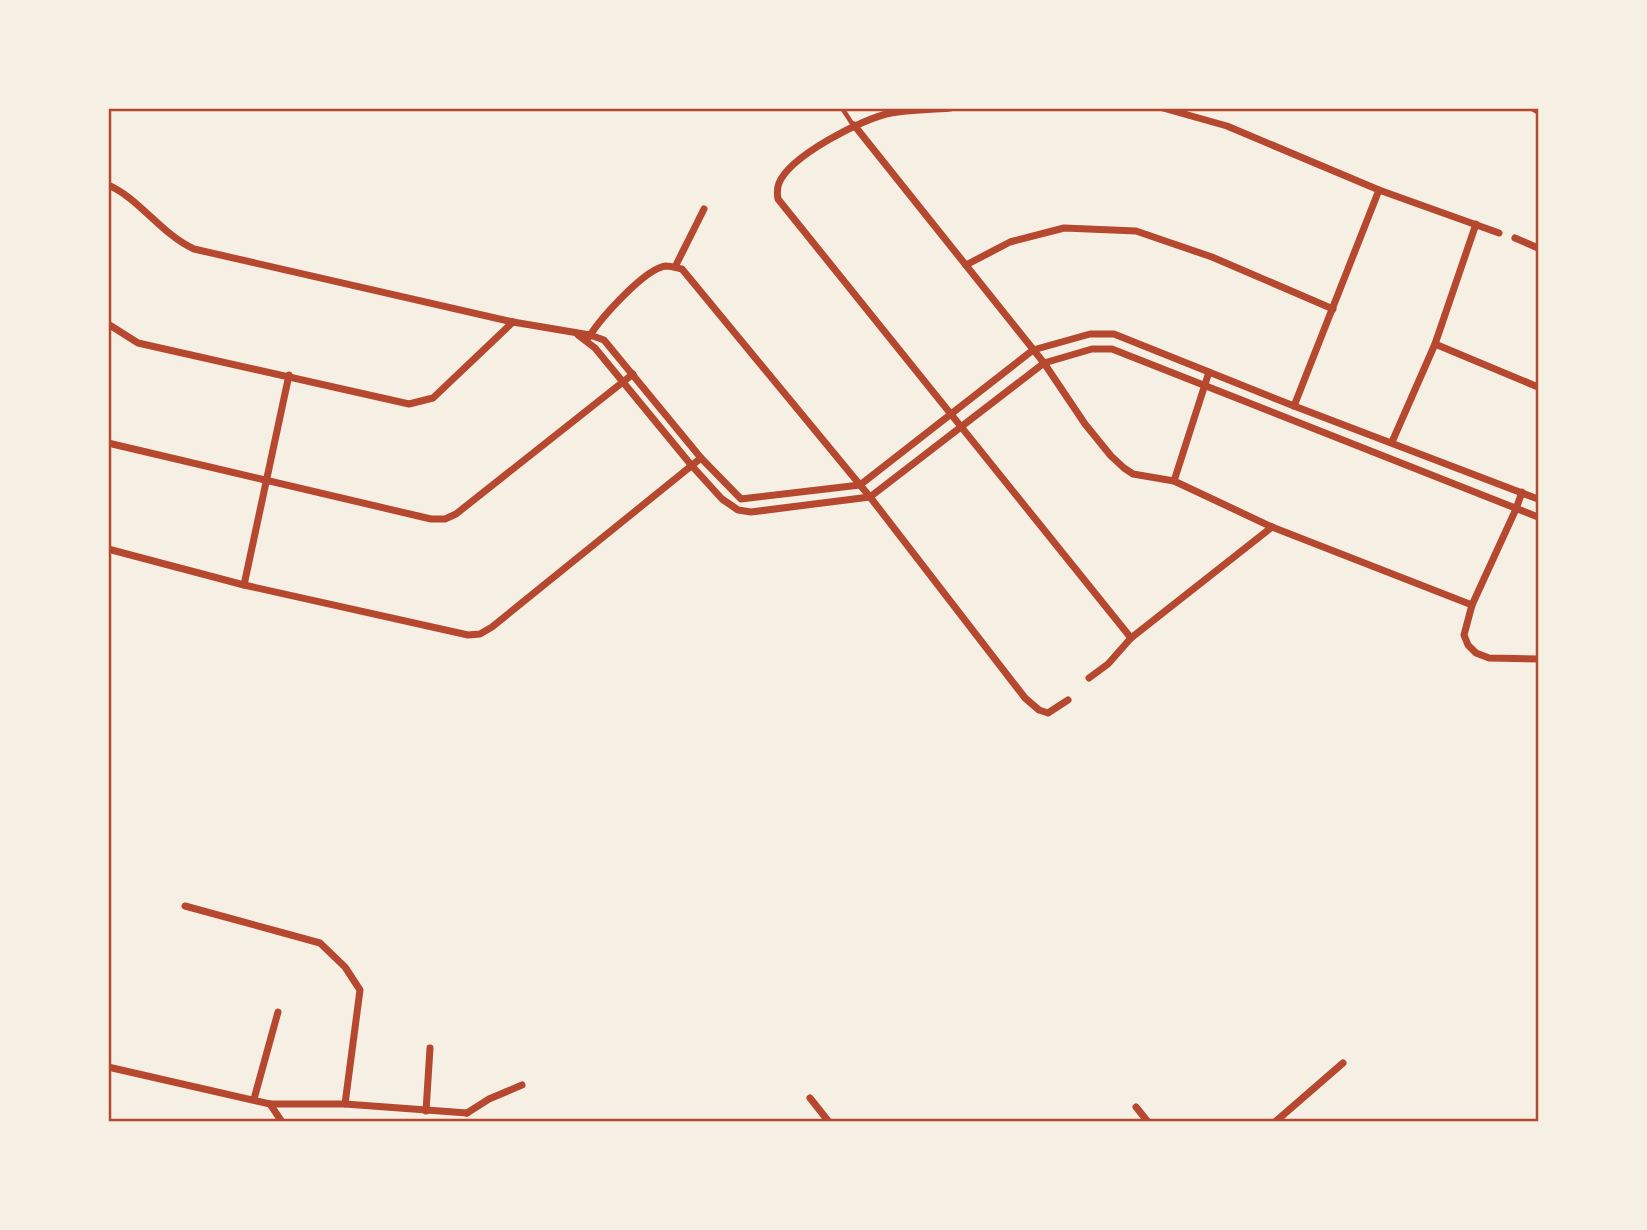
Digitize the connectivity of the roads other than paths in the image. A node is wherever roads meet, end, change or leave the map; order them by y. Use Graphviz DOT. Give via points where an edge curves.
graph roads {
  1 [pos="842,108"];
  2 [pos="950,108"];
  3 [pos="1163,108"];
  4 [pos="1533,108"];
  5 [pos="1538,111"];
  6 [pos="854,125"];
  7 [pos="110,185"];
  8 [pos="1379,190"];
  9 [pos="704,209"];
  10 [pos="1476,224"];
  11 [pos="1499,233"];
  12 [pos="1515,238"];
  13 [pos="1538,248"];
  14 [pos="966,265"];
  15 [pos="675,267"];
  16 [pos="1333,309"];
  17 [pos="513,323"];
  18 [pos="108,324"];
  19 [pos="589,338"];
  20 [pos="1435,344"];
  21 [pos="1033,350"];
  22 [pos="1044,363"];
  23 [pos="1209,372"];
  24 [pos="633,374"];
  25 [pos="289,375"];
  26 [pos="623,381"];
  27 [pos="1205,386"];
  28 [pos="1538,387"];
  29 [pos="1294,406"];
  30 [pos="951,415"];
  31 [pos="961,426"];
  32 [pos="1392,442"];
  33 [pos="108,443"];
  34 [pos="701,458"];
  35 [pos="692,466"];
  36 [pos="267,479"];
  37 [pos="1174,481"];
  38 [pos="860,485"];
  39 [pos="1521,492"];
  40 [pos="870,497"];
  41 [pos="1538,499"];
  42 [pos="1516,509"];
  43 [pos="1538,517"];
  44 [pos="1272,527"];
  45 [pos="108,549"];
  46 [pos="244,585"];
  47 [pos="1472,605"];
  48 [pos="1131,638"];
  49 [pos="1538,659"];
  50 [pos="1089,678"];
  51 [pos="1068,700"];
  52 [pos="185,906"];
  53 [pos="278,1012"];
  54 [pos="430,1048"];
  55 [pos="1343,1063"];
  56 [pos="108,1067"];
  57 [pos="522,1085"];
  58 [pos="810,1098"];
  59 [pos="254,1099"];
  60 [pos="270,1104"];
  61 [pos="345,1104"];
  62 [pos="1136,1107"];
  63 [pos="426,1111"];
  64 [pos="468,1117"];
  65 [pos="282,1122"];
  66 [pos="829,1122"];
  67 [pos="1148,1122"];
  68 [pos="1275,1122"];
  1 -- 6 [label="lane"];
  2 -- 6 [label="street" via="890,113"];
  3 -- 8 [label="street" via="1227,126"];
  4 -- 5 [label="street"];
  6 -- 14 [label="street"];
  6 -- 30 [label="street" via="822,142 783,176 777,186 778,199"];
  7 -- 17 [label="street" via="194,249"];
  8 -- 10 [label="street"];
  8 -- 16 [label="street"];
  9 -- 15 [label="street"];
  10 -- 11 [label="street"];
  10 -- 20 [label="street"];
  12 -- 13 [label="street"];
  14 -- 16 [label="street" via="1010,242 1064,228 1136,232 1212,257"];
  14 -- 21 [label="street"];
  15 -- 19 [label="street" via="663,266 642,278"];
  15 -- 38 [label="street" via="687,274"];
  16 -- 29 [label="street"];
  17 -- 19 [label="street"];
  17 -- 25 [label="street" via="433,398 421,403"];
  18 -- 25 [label="street" via="138,343"];
  19 -- 24 [label="street" via="604,340"];
  19 -- 26 [label="street"];
  20 -- 28 [label="street"];
  20 -- 32 [label="street"];
  21 -- 22 [label="street"];
  21 -- 23 [label="street" via="1090,334 1114,334"];
  21 -- 30 [label="street"];
  22 -- 27 [label="street" via="1092,349 1112,349"];
  22 -- 31 [label="street"];
  22 -- 37 [label="street" via="1111,457 1133,474"];
  23 -- 27 [label="street"];
  23 -- 29 [label="street"];
  24 -- 26 [label="street"];
  24 -- 34 [label="street"];
  25 -- 36 [label="street"];
  26 -- 35 [label="street"];
  26 -- 36 [label="street" via="445,519"];
  27 -- 37 [label="street"];
  27 -- 42 [label="street"];
  29 -- 32 [label="street"];
  30 -- 31 [label="street"];
  30 -- 38 [label="street"];
  31 -- 40 [label="street"];
  31 -- 48 [label="street"];
  32 -- 39 [label="street"];
  33 -- 36 [label="street"];
  34 -- 35 [label="street"];
  34 -- 38 [label="street" via="741,499"];
  35 -- 40 [label="street" via="738,510"];
  35 -- 46 [label="street" via="480,634"];
  36 -- 46 [label="street"];
  37 -- 44 [label="street"];
  38 -- 40 [label="street"];
  39 -- 41 [label="street"];
  39 -- 42 [label="street"];
  40 -- 51 [label="street" via="1025,698 1048,713"];
  42 -- 43 [label="street"];
  42 -- 47 [label="street"];
  44 -- 47 [label="street"];
  44 -- 48 [label="street"];
  45 -- 46 [label="street"];
  47 -- 49 [label="street" via="1464,635 1476,653 1489,659"];
  48 -- 50 [label="street"];
  52 -- 61 [label="street" via="320,943 333,953 360,990"];
  53 -- 59 [label="street"];
  54 -- 63 [label="street"];
  55 -- 68 [label="street"];
  56 -- 59 [label="street"];
  57 -- 64 [label="street" via="489,1099"];
  58 -- 66 [label="street"];
  59 -- 60 [label="street"];
  60 -- 61 [label="street"];
  60 -- 65 [label="street"];
  61 -- 63 [label="street"];
  62 -- 67 [label="street"];
  63 -- 64 [label="street"];
}
